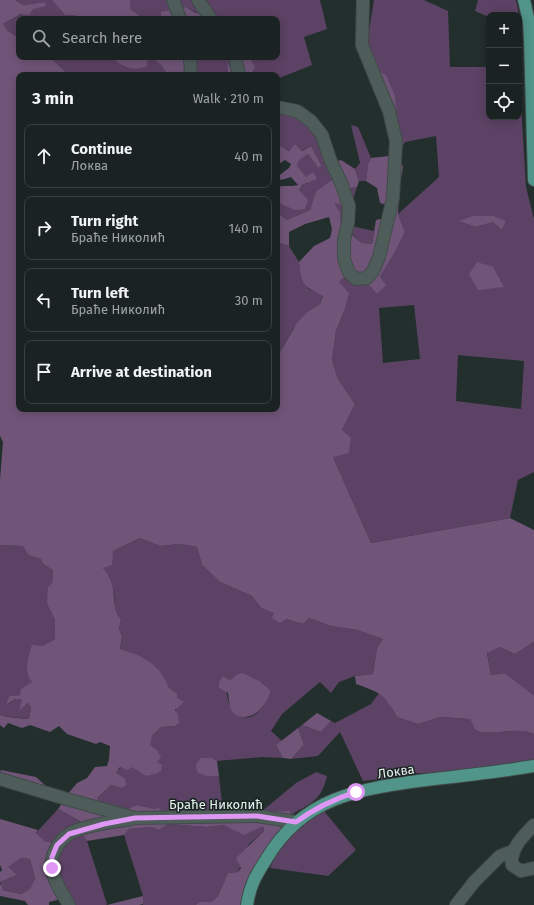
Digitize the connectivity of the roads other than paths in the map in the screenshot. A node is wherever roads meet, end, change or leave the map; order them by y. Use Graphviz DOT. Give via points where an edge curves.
graph roads {
  1 [pos="173,0"];
  2 [pos="198,0"];
  3 [pos="363,0"];
  4 [pos="524,0"];
  5 [pos="179,16"];
  6 [pos="209,16"];
  7 [pos="190,60"];
  8 [pos="236,60"];
  9 [pos="191,72"];
  10 [pos="238,72"];
  11 [pos="280,107"];
  12 [pos="534,180"];
  13 [pos="534,766"];
  14 [pos="0,779"];
  15 [pos="135,818"];
  16 [pos="296,822"];
  17 [pos="534,825"];
  18 [pos="514,851"];
  19 [pos="534,868"];
  20 [pos="69,905"];
  21 [pos="247,905"];
  22 [pos="456,905"];
  1 -- 5 [label="street"];
  2 -- 6 [label="street"];
  3 -- 11 [label="street" via="362,45 389,111 396,141 393,198 379,257 367,278 356,279 349,273 344,259 349,206 322,135 311,121 297,111"];
  4 -- 12 [label="main road" via="531,48"];
  7 -- 9 [label="street"];
  8 -- 10 [label="street"];
  13 -- 16 [label="main road, Локва" via="367,789 328,802"];
  14 -- 15 [label="street, Браће Николић"];
  15 -- 16 [label="street, Браће Николић" via="257,816"];
  15 -- 20 [label="street, Браће Николић" via="76,831 57,845 52,857 52,868 55,880"];
  16 -- 21 [label="main road, Локва" via="276,843 260,869 250,890"];
  17 -- 18 [label="street"];
  18 -- 19 [label="street" via="511,858 515,868 521,871"];
  18 -- 22 [label="street" via="500,856"];
}
